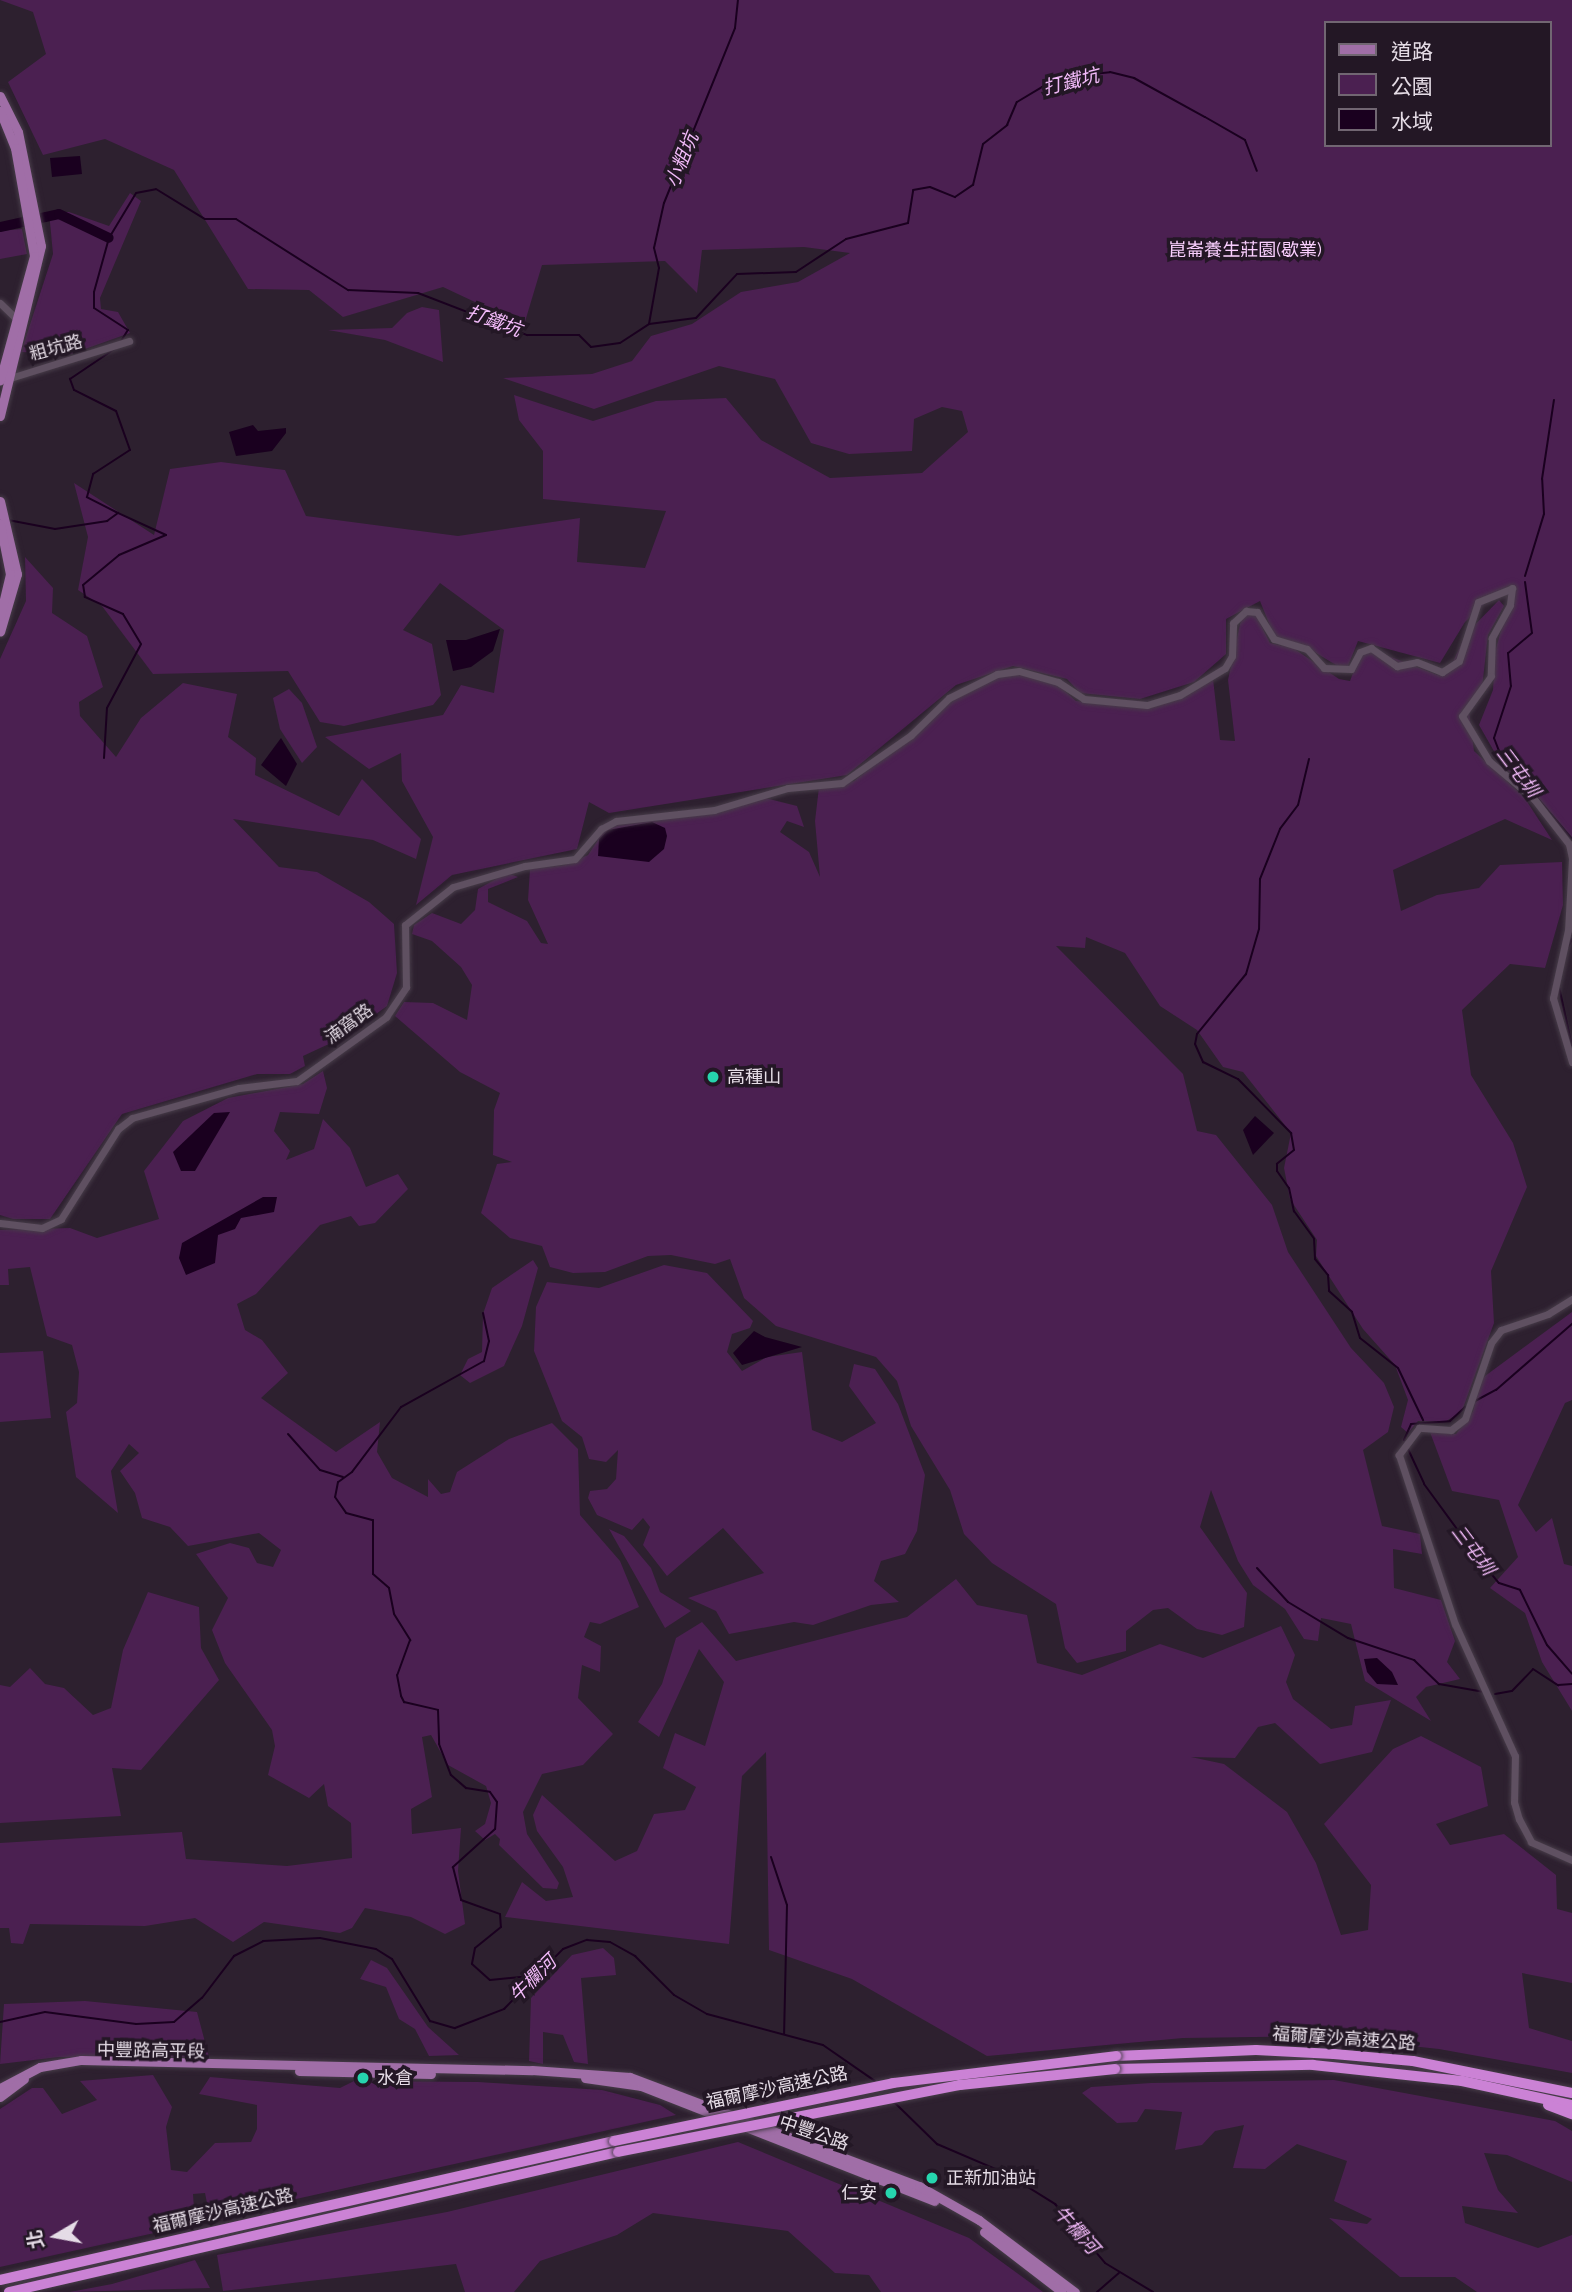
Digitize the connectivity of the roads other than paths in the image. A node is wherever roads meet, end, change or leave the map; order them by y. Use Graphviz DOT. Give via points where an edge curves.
graph roads {
  1 [pos="0,96"];
  2 [pos="0,111"];
  3 [pos="34,219"];
  4 [pos="0,303"];
  5 [pos="18,319"];
  6 [pos="129,341"];
  7 [pos="3,380"];
  8 [pos="0,416"];
  9 [pos="0,501"];
  10 [pos="4,521"];
  11 [pos="0,616"];
  12 [pos="0,632"];
  13 [pos="1572,859"];
  14 [pos="1572,1062"];
  15 [pos="0,1223"];
  16 [pos="1572,1299"];
  17 [pos="1572,1860"];
  18 [pos="44,2069"];
  19 [pos="308,2069"];
  20 [pos="0,2088"];
  21 [pos="1513,2092"];
  22 [pos="1572,2093"];
  23 [pos="0,2096"];
  24 [pos="1572,2105"];
  25 [pos="1572,2114"];
  26 [pos="616,2146"];
  27 [pos="831,2159"];
  28 [pos="0,2280"];
  29 [pos="9,2292"];
  30 [pos="1062,2292"];
  31 [pos="1075,2292"];
  1 -- 3 [label="main road" via="18,132"];
  2 -- 3 [label="main road"];
  3 -- 5 [label="main road" via="34,256"];
  4 -- 5 [label="street"];
  5 -- 7 [label="main road"];
  6 -- 7 [label="street, 粗坑路" via="86,358 53,363"];
  7 -- 8 [label="main road"];
  9 -- 10 [label="main road"];
  10 -- 11 [label="main road" via="10,574"];
  10 -- 12 [label="main road" via="17,575"];
  13 -- 14 [label="street" via="1568,930 1553,998"];
  13 -- 15 [label="street, 湳窩路" via="1569,844 1534,799 1489,761 1463,720 1491,676 1492,638 1513,598 1508,587 1478,602 1459,661 1442,673 1417,662 1397,667 1371,648 1360,652 1351,670 1324,668 1307,649 1274,639 1252,610 1233,623 1232,656 1225,668 1180,695 1139,705 1084,699 1058,682 1007,672 949,698 855,778 777,791 729,808 671,812 607,825 575,859 525,866 453,887 405,925 406,987 386,1017 298,1081 239,1088 132,1118 118,1129 61,1219 42,1228"];
  16 -- 17 [label="street" via="1548,1314 1501,1330 1482,1366 1465,1419 1451,1430 1419,1429 1399,1455 1455,1624 1515,1755 1514,1802 1519,1819 1531,1842"];
  18 -- 19 [label="main road, 中豐路高平段" via="83,2065"];
  18 -- 20 [label="main road, 中豐路高平段"];
  18 -- 23 [label="main road, 中豐路高平段"];
  19 -- 27 [label="main road, 中豐公路" via="592,2078 640,2086"];
  21 -- 24 [label="highway, 福爾摩沙高速公路"];
  21 -- 25 [label="highway"];
  21 -- 26 [label="highway, 福爾摩沙高速公路, bridge" via="1313,2065 1115,2069 960,2085"];
  22 -- 26 [label="highway, 福爾摩沙高速公路, bridge" via="1413,2061 1335,2054 1256,2050 1116,2056 893,2083"];
  26 -- 28 [label="highway, 福爾摩沙高速公路"];
  26 -- 29 [label="highway, 福爾摩沙高速公路"];
  27 -- 30 [label="main road, 中豐公路" via="956,2212"];
  27 -- 31 [label="main road, 中豐公路" via="919,2186 959,2208"];
}
